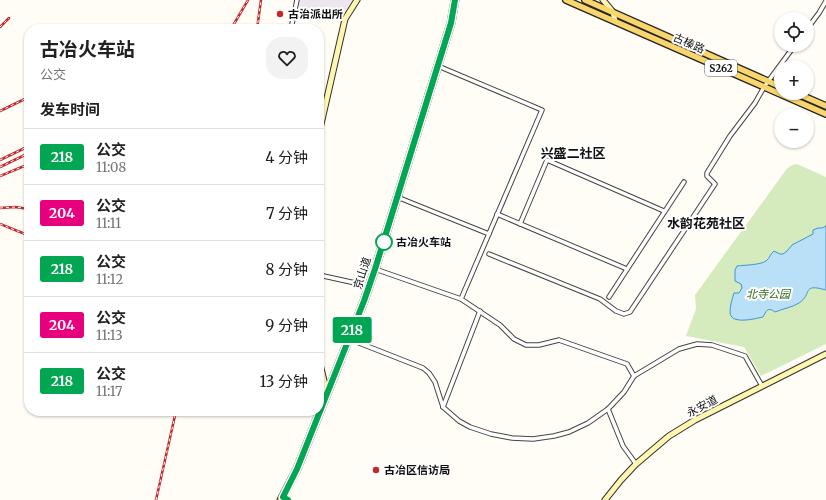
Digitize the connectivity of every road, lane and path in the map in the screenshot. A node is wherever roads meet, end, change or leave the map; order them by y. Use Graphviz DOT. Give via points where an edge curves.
graph roads {
  1 [pos="297,0"];
  2 [pos="357,0"];
  3 [pos="455,0"];
  4 [pos="566,0"];
  5 [pos="586,0"];
  6 [pos="603,0"];
  7 [pos="826,1"];
  8 [pos="614,12"];
  9 [pos="814,20"];
  10 [pos="615,21"];
  11 [pos="292,24"];
  12 [pos="790,52"];
  13 [pos="438,66"];
  14 [pos="768,81"];
  15 [pos="774,83"];
  16 [pos="764,87"];
  17 [pos="812,100"];
  18 [pos="826,106"];
  19 [pos="324,111"];
  20 [pos="826,114"];
  21 [pos="684,182"];
  22 [pos="397,197"];
  23 [pos="664,211"];
  24 [pos="497,214"];
  25 [pos="520,224"];
  26 [pos="489,234"];
  27 [pos="489,254"];
  28 [pos="375,269"];
  29 [pos="626,269"];
  30 [pos="324,276"];
  31 [pos="369,286"];
  32 [pos="609,297"];
  33 [pos="461,299"];
  34 [pos="480,311"];
  35 [pos="349,339"];
  36 [pos="826,354"];
  37 [pos="634,376"];
  38 [pos="324,381"];
  39 [pos="762,386"];
  40 [pos="327,393"];
  41 [pos="324,401"];
  42 [pos="443,407"];
  43 [pos="608,409"];
  44 [pos="318,416"];
  45 [pos="636,464"];
  46 [pos="284,499"];
  47 [pos="605,500"];
  1 -- 11 [label="street"];
  2 -- 19 [label="main road" via="345,19"];
  3 -- 13 [label="highway, 京山道"];
  4 -- 10 [label="main road, 古榛路 / S262"];
  5 -- 8 [label="main road, 古榛路 / S262"];
  6 -- 8 [label="main road"];
  7 -- 9 [label="street"];
  8 -- 10 [label="main road"];
  8 -- 14 [label="main road, 古榛路 / S262"];
  10 -- 16 [label="main road, 古榛路 / S262"];
  12 -- 14 [label="street"];
  13 -- 22 [label="highway, 京山道"];
  13 -- 24 [label="street" via="542,110"];
  14 -- 15 [label="main road, 古榛路 / S262"];
  14 -- 16 [label="street"];
  16 -- 20 [label="main road, 古榛路 / S262"];
  16 -- 27 [label="street" via="755,104 706,173 714,184 630,312 624,314 616,311 600,299"];
  17 -- 18 [label="main road"];
  21 -- 23 [label="street"];
  22 -- 26 [label="street"];
  22 -- 28 [label="highway, 京山道"];
  23 -- 25 [label="street" via="547,160"];
  23 -- 29 [label="street"];
  24 -- 25 [label="street"];
  24 -- 26 [label="street"];
  25 -- 29 [label="street"];
  26 -- 33 [label="street"];
  28 -- 31 [label="highway, 京山道"];
  28 -- 33 [label="street"];
  29 -- 32 [label="street"];
  30 -- 31 [label="street"];
  31 -- 35 [label="highway, 京山道"];
  33 -- 34 [label="street"];
  34 -- 37 [label="street" via="514,339 526,345 559,340 627,364"];
  34 -- 42 [label="street"];
  35 -- 40 [label="highway, 京山道"];
  35 -- 42 [label="street" via="423,368 435,382"];
  36 -- 39 [label="main road, 永安道"];
  37 -- 39 [label="street" via="679,349 697,344 712,345 745,356"];
  37 -- 43 [label="street" via="624,392"];
  38 -- 40 [label="main road"];
  39 -- 45 [label="main road, 永安道" via="669,436"];
  40 -- 41 [label="highway, 京山道"];
  42 -- 43 [label="street" via="470,427 503,437 533,439 569,432 588,424"];
  43 -- 45 [label="street" via="623,446"];
  44 -- 46 [label="highway, 京山道"];
  45 -- 47 [label="main road, 永安道"];
}
